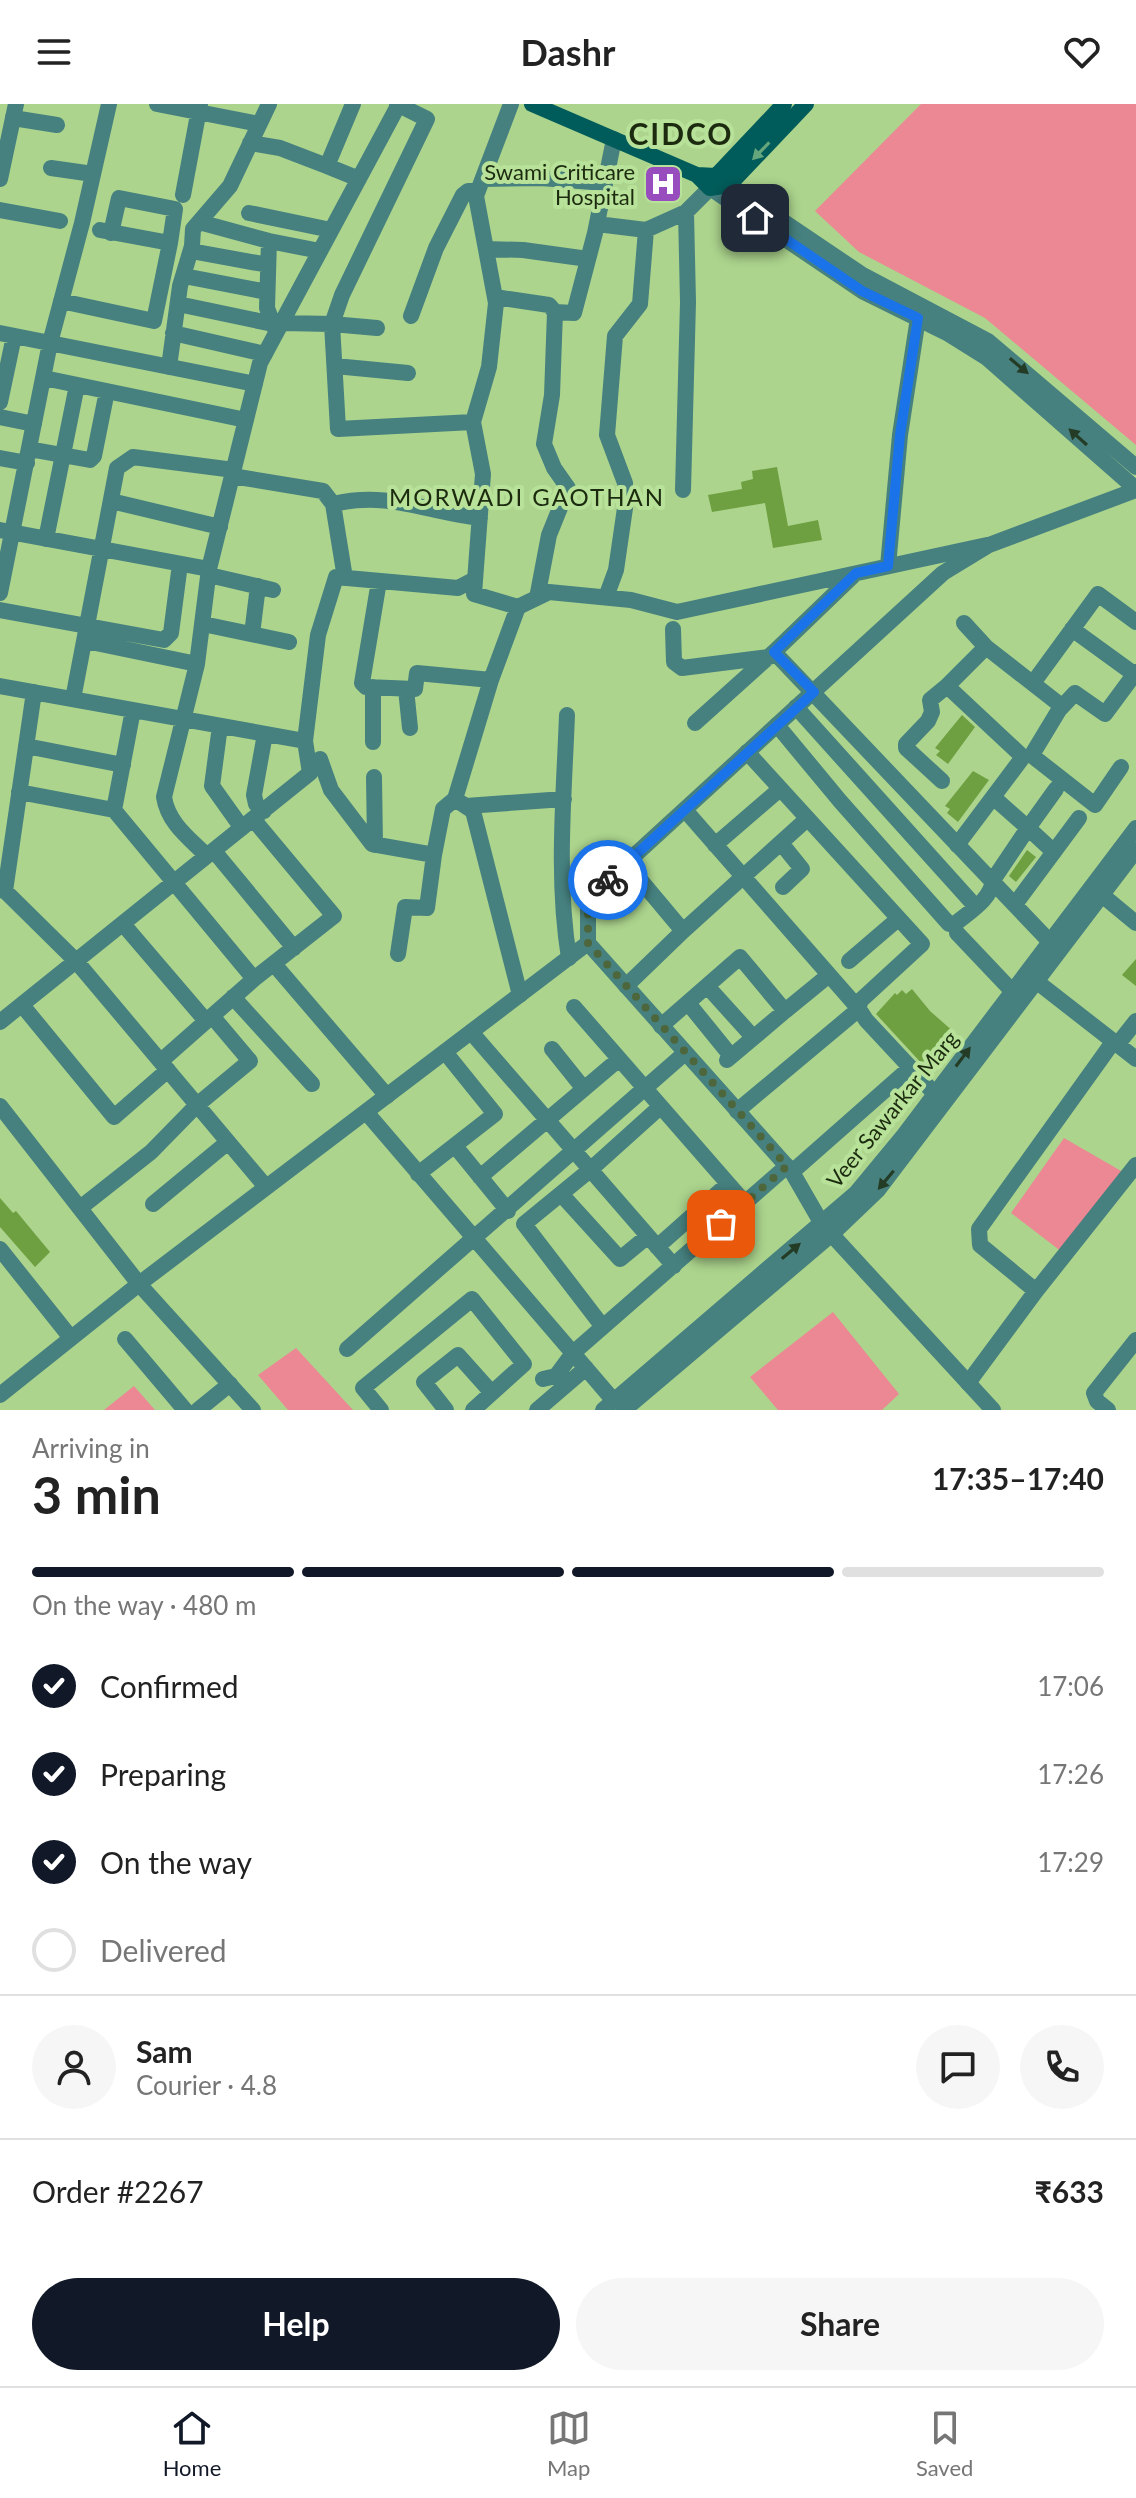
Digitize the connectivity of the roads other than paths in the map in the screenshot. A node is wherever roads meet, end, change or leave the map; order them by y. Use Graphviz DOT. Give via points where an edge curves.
graph roads {
  1 [pos="109,104"];
  2 [pos="157,104"];
  3 [pos="269,104"];
  4 [pos="353,104"];
  5 [pos="398,104"];
  6 [pos="511,104"];
  7 [pos="532,104"];
  8 [pos="784,104"];
  9 [pos="806,104"];
  10 [pos="199,108"];
  11 [pos="14,111"];
  12 [pos="259,124"];
  13 [pos="57,125"];
  14 [pos="614,139"];
  15 [pos="250,143"];
  16 [pos="327,166"];
  17 [pos="51,168"];
  18 [pos="93,174"];
  19 [pos="0,179"];
  20 [pos="359,179"];
  21 [pos="605,183"];
  22 [pos="718,183"];
  23 [pos="480,185"];
  24 [pos="183,195"];
  25 [pos="0,210"];
  26 [pos="686,212"];
  27 [pos="249,213"];
  28 [pos="60,221"];
  29 [pos="199,222"];
  30 [pos="597,224"];
  31 [pos="331,230"];
  32 [pos="646,230"];
  33 [pos="269,241"];
  34 [pos="170,243"];
  35 [pos="486,249"];
  36 [pos="191,251"];
  37 [pos="320,251"];
  38 [pos="588,259"];
  39 [pos="268,265"];
  40 [pos="184,276"];
  41 [pos="267,292"];
  42 [pos="495,297"];
  43 [pos="61,301"];
  44 [pos="178,304"];
  45 [pos="555,312"];
  46 [pos="411,316"];
  47 [pos="918,318"];
  48 [pos="332,324"];
  49 [pos="277,327"];
  50 [pos="377,328"];
  51 [pos="173,333"];
  52 [pos="7,334"];
  53 [pos="50,343"];
  54 [pos="265,354"];
  55 [pos="335,366"];
  56 [pos="169,367"];
  57 [pos="408,373"];
  58 [pos="44,378"];
  59 [pos="255,384"];
  60 [pos="77,385"];
  61 [pos="107,391"];
  62 [pos="0,402"];
  63 [pos="0,417"];
  64 [pos="246,420"];
  65 [pos="473,422"];
  66 [pos="34,424"];
  67 [pos="28,456"];
  68 [pos="63,456"];
  69 [pos="0,458"];
  70 [pos="1136,467"];
  71 [pos="233,473"];
  72 [pos="683,490"];
  73 [pos="1136,490"];
  74 [pos="111,501"];
  75 [pos="333,504"];
  76 [pos="480,518"];
  77 [pos="220,527"];
  78 [pos="6,532"];
  79 [pos="46,539"];
  80 [pos="989,545"];
  81 [pos="102,551"];
  82 [pos="180,564"];
  83 [pos="888,566"];
  84 [pos="209,572"];
  85 [pos="856,573"];
  86 [pos="345,578"];
  87 [pos="475,579"];
  88 [pos="379,581"];
  89 [pos="0,593"];
  90 [pos="606,597"];
  91 [pos="537,598"];
  92 [pos="518,607"];
  93 [pos="0,610"];
  94 [pos="1136,622"];
  95 [pos="964,623"];
  96 [pos="203,624"];
  97 [pos="673,629"];
  98 [pos="1072,629"];
  99 [pos="88,634"];
  100 [pos="252,634"];
  101 [pos="289,642"];
  102 [pos="986,647"];
  103 [pos="771,655"];
  104 [pos="197,664"];
  105 [pos="1135,673"];
  106 [pos="491,680"];
  107 [pos="1033,683"];
  108 [pos="0,686"];
  109 [pos="947,686"];
  110 [pos="373,687"];
  111 [pos="406,689"];
  112 [pos="34,692"];
  113 [pos="814,692"];
  114 [pos="73,699"];
  115 [pos="796,707"];
  116 [pos="133,710"];
  117 [pos="1059,710"];
  118 [pos="567,715"];
  119 [pos="185,719"];
  120 [pos="695,723"];
  121 [pos="777,725"];
  122 [pos="220,726"];
  123 [pos="410,728"];
  124 [pos="265,734"];
  125 [pos="305,741"];
  126 [pos="373,742"];
  127 [pos="26,746"];
  128 [pos="747,752"];
  129 [pos="320,759"];
  130 [pos="123,765"];
  131 [pos="1121,767"];
  132 [pos="374,777"];
  133 [pos="942,781"];
  134 [pos="780,789"];
  135 [pos="1056,789"];
  136 [pos="19,792"];
  137 [pos="993,797"];
  138 [pos="564,799"];
  139 [pos="460,802"];
  140 [pos="114,810"];
  141 [pos="685,810"];
  142 [pos="1079,818"];
  143 [pos="253,819"];
  144 [pos="807,819"];
  145 [pos="1028,828"];
  146 [pos="1136,828"];
  147 [pos="781,843"];
  148 [pos="375,845"];
  149 [pos="715,845"];
  150 [pos="957,845"];
  151 [pos="1136,850"];
  152 [pos="1054,852"];
  153 [pos="211,853"];
  154 [pos="434,855"];
  155 [pos="626,863"];
  156 [pos="744,877"];
  157 [pos="993,880"];
  158 [pos="174,883"];
  159 [pos="783,887"];
  160 [pos="2,890"];
  161 [pos="1102,895"];
  162 [pos="1016,903"];
  163 [pos="976,907"];
  164 [pos="898,919"];
  165 [pos="1136,923"];
  166 [pos="123,924"];
  167 [pos="683,931"];
  168 [pos="957,933"];
  169 [pos="1050,942"];
  170 [pos="588,943"];
  171 [pos="294,948"];
  172 [pos="398,954"];
  173 [pos="569,958"];
  174 [pos="76,961"];
  175 [pos="849,961"];
  176 [pos="274,964"];
  177 [pos="829,975"];
  178 [pos="1032,978"];
  179 [pos="254,979"];
  180 [pos="626,986"];
  181 [pos="707,986"];
  182 [pos="1013,992"];
  183 [pos="520,995"];
  184 [pos="233,997"];
  185 [pos="688,1003"];
  186 [pos="22,1005"];
  187 [pos="574,1007"];
  188 [pos="859,1009"];
  189 [pos="785,1011"];
  190 [pos="2,1016"];
  191 [pos="209,1018"];
  192 [pos="1136,1021"];
  193 [pos="661,1026"];
  194 [pos="471,1032"];
  195 [pos="753,1037"];
  196 [pos="1115,1043"];
  197 [pos="552,1049"];
  198 [pos="445,1052"];
  199 [pos="685,1053"];
  200 [pos="1136,1059"];
  201 [pos="618,1060"];
  202 [pos="164,1066"];
  203 [pos="910,1068"];
  204 [pos="312,1084"];
  205 [pos="643,1088"];
  206 [pos="584,1089"];
  207 [pos="935,1094"];
  208 [pos="387,1096"];
  209 [pos="197,1105"];
  210 [pos="0,1106"];
  211 [pos="660,1107"];
  212 [pos="737,1111"];
  213 [pos="366,1112"];
  214 [pos="547,1120"];
  215 [pos="228,1142"];
  216 [pos="455,1146"];
  217 [pos="574,1150"];
  218 [pos="1136,1165"];
  219 [pos="789,1169"];
  220 [pos="590,1170"];
  221 [pos="418,1174"];
  222 [pos="480,1177"];
  223 [pos="728,1184"];
  224 [pos="266,1187"];
  225 [pos="561,1194"];
  226 [pos="745,1203"];
  227 [pos="153,1204"];
  228 [pos="80,1208"];
  229 [pos="508,1211"];
  230 [pos="827,1229"];
  231 [pos="474,1238"];
  232 [pos="652,1241"];
  233 [pos="0,1249"];
  234 [pos="674,1266"];
  235 [pos="139,1284"];
  236 [pos="1036,1291"];
  237 [pos="603,1327"];
  238 [pos="71,1338"];
  239 [pos="125,1339"];
  240 [pos="1136,1340"];
  241 [pos="347,1349"];
  242 [pos="573,1353"];
  243 [pos="586,1368"];
  244 [pos="543,1379"];
  245 [pos="968,1383"];
  246 [pos="230,1384"];
  247 [pos="492,1393"];
  248 [pos="0,1395"];
  249 [pos="614,1407"];
  250 [pos="185,1410"];
  251 [pos="198,1410"];
  252 [pos="253,1410"];
  253 [pos="381,1410"];
  254 [pos="446,1410"];
  255 [pos="473,1410"];
  256 [pos="537,1410"];
  257 [pos="993,1410"];
  258 [pos="1108,1410"];
  1 -- 18 [label="street"];
  2 -- 10 [label="street"];
  3 -- 12 [label="street"];
  4 -- 16 [label="street"];
  5 -- 20 [label="street"];
  5 -- 48 [label="street" via="427,119"];
  6 -- 23 [label="street"];
  7 -- 14 [label="main road"];
  8 -- 22 [label="main road"];
  9 -- 22 [label="main road, one-way"];
  10 -- 12 [label="street"];
  10 -- 24 [label="street"];
  11 -- 13 [label="street"];
  11 -- 19 [label="street"];
  12 -- 15 [label="street"];
  14 -- 21 [label="street"];
  14 -- 22 [label="main road"];
  15 -- 16 [label="street"];
  15 -- 29 [label="street" via="230,186"];
  16 -- 20 [label="street"];
  17 -- 18 [label="street"];
  18 -- 43 [label="street"];
  20 -- 31 [label="street"];
  21 -- 23 [label="street" via="555,179"];
  21 -- 30 [label="street"];
  22 -- 26 [label="street"];
  22 -- 47 [label="street" via="862,291"];
  22 -- 70 [label="street, one-way" via="861,274 988,341"];
  23 -- 35 [label="street" via="476,196"];
  23 -- 46 [label="street" via="463,195"];
  25 -- 28 [label="street"];
  26 -- 32 [label="street"];
  26 -- 72 [label="street"];
  27 -- 31 [label="street"];
  29 -- 33 [label="street"];
  29 -- 36 [label="street"];
  30 -- 32 [label="street"];
  30 -- 38 [label="street"];
  31 -- 37 [label="street"];
  32 -- 90 [label="street" via="640,304 615,336 607,435 625,483 625,508 616,570"];
  33 -- 37 [label="street"];
  33 -- 39 [label="street"];
  34 -- 34 [label="street" via="106,232 119,198 175,209"];
  34 -- 43 [label="street" via="154,321"];
  35 -- 38 [label="street"];
  35 -- 42 [label="street"];
  36 -- 39 [label="street"];
  36 -- 40 [label="street"];
  37 -- 49 [label="street"];
  38 -- 45 [label="street" via="574,313"];
  39 -- 41 [label="street"];
  40 -- 41 [label="street"];
  40 -- 44 [label="street"];
  41 -- 49 [label="street" via="267,308"];
  42 -- 45 [label="street" via="549,305"];
  42 -- 65 [label="street" via="489,367"];
  43 -- 53 [label="street"];
  44 -- 49 [label="street"];
  44 -- 51 [label="street"];
  45 -- 91 [label="street" via="544,444 568,488 549,535"];
  73 -- 47 [label="street, one-way" via="987,358"];
  47 -- 83 [label="street"];
  48 -- 49 [label="street"];
  48 -- 50 [label="street"];
  48 -- 55 [label="street"];
  49 -- 54 [label="street"];
  51 -- 54 [label="street"];
  51 -- 56 [label="street"];
  52 -- 53 [label="street"];
  52 -- 62 [label="street"];
  53 -- 56 [label="street"];
  53 -- 58 [label="street"];
  54 -- 59 [label="street"];
  55 -- 57 [label="street"];
  55 -- 65 [label="street" via="338,429"];
  56 -- 59 [label="street"];
  58 -- 60 [label="street"];
  58 -- 66 [label="street"];
  59 -- 64 [label="street"];
  60 -- 61 [label="street"];
  60 -- 68 [label="street"];
  61 -- 64 [label="street"];
  61 -- 68 [label="street" via="94,456 84,461"];
  63 -- 66 [label="street"];
  64 -- 71 [label="street"];
  65 -- 76 [label="street" via="483,474"];
  66 -- 67 [label="street"];
  67 -- 68 [label="street"];
  67 -- 69 [label="street"];
  67 -- 78 [label="street"];
  68 -- 79 [label="street"];
  71 -- 74 [label="street" via="133,457 117,468"];
  71 -- 75 [label="street" via="323,491"];
  71 -- 77 [label="street"];
  73 -- 80 [label="street"];
  74 -- 77 [label="street"];
  74 -- 81 [label="street"];
  75 -- 76 [label="street" via="381,498"];
  75 -- 86 [label="street"];
  76 -- 87 [label="street"];
  77 -- 84 [label="street"];
  78 -- 79 [label="street"];
  78 -- 89 [label="street"];
  79 -- 81 [label="street"];
  80 -- 83 [label="street"];
  80 -- 113 [label="street" via="943,573"];
  81 -- 82 [label="street"];
  81 -- 99 [label="street"];
  82 -- 84 [label="street"];
  82 -- 99 [label="street" via="167,639"];
  83 -- 85 [label="street"];
  84 -- 96 [label="street"];
  84 -- 100 [label="street" via="265,588"];
  85 -- 90 [label="street" via="677,612"];
  85 -- 103 [label="street"];
  86 -- 88 [label="street"];
  86 -- 125 [label="street" via="336,577 318,635"];
  87 -- 88 [label="street" via="458,588"];
  87 -- 92 [label="street" via="474,594"];
  88 -- 110 [label="street" via="362,683"];
  90 -- 91 [label="street" via="549,592"];
  91 -- 92 [label="street"];
  92 -- 106 [label="street"];
  93 -- 99 [label="street"];
  94 -- 98 [label="street" via="1098,594"];
  95 -- 102 [label="street"];
  96 -- 100 [label="street"];
  96 -- 104 [label="street"];
  97 -- 103 [label="street" via="677,666"];
  98 -- 105 [label="street"];
  98 -- 107 [label="street"];
  99 -- 104 [label="street"];
  99 -- 114 [label="street"];
  100 -- 101 [label="street"];
  102 -- 107 [label="street"];
  102 -- 109 [label="street"];
  103 -- 113 [label="street"];
  103 -- 120 [label="street"];
  104 -- 119 [label="street"];
  105 -- 117 [label="street" via="1105,714 1075,693"];
  106 -- 111 [label="street" via="417,673 415,689"];
  106 -- 139 [label="street"];
  107 -- 117 [label="street" via="1059,704"];
  108 -- 112 [label="street"];
  109 -- 133 [label="street" via="930,700 928,721 906,744"];
  109 -- 137 [label="street" via="1023,757"];
  110 -- 111 [label="street"];
  110 -- 126 [label="street"];
  111 -- 123 [label="street"];
  112 -- 114 [label="street"];
  112 -- 127 [label="street"];
  113 -- 115 [label="street"];
  113 -- 150 [label="street"];
  114 -- 116 [label="street"];
  115 -- 121 [label="street"];
  115 -- 163 [label="street"];
  116 -- 119 [label="street"];
  116 -- 130 [label="street"];
  117 -- 131 [label="street" via="1033,753 1035,758 1095,805"];
  118 -- 138 [label="street"];
  119 -- 122 [label="street"];
  119 -- 153 [label="street" via="164,797 166,811"];
  121 -- 128 [label="street"];
  121 -- 163 [label="street" via="941,917 955,924"];
  122 -- 124 [label="street"];
  122 -- 143 [label="street" via="212,786"];
  124 -- 125 [label="street"];
  124 -- 143 [label="street"];
  125 -- 143 [label="street" via="310,773"];
  127 -- 130 [label="street"];
  127 -- 136 [label="street"];
  128 -- 134 [label="street"];
  128 -- 141 [label="street"];
  129 -- 148 [label="street" via="331,790"];
  130 -- 140 [label="street"];
  132 -- 148 [label="street"];
  134 -- 144 [label="street"];
  134 -- 149 [label="street"];
  135 -- 145 [label="street"];
  136 -- 140 [label="street"];
  136 -- 160 [label="street"];
  137 -- 145 [label="street"];
  137 -- 150 [label="street"];
  138 -- 139 [label="street"];
  138 -- 173 [label="street" via="562,918"];
  139 -- 154 [label="street" via="443,809"];
  139 -- 183 [label="street" via="473,811"];
  140 -- 158 [label="street"];
  141 -- 149 [label="street"];
  141 -- 155 [label="street"];
  142 -- 152 [label="street"];
  143 -- 153 [label="street"];
  143 -- 171 [label="street" via="334,916"];
  144 -- 147 [label="street"];
  144 -- 164 [label="street"];
  145 -- 152 [label="street"];
  145 -- 157 [label="street"];
  146 -- 169 [label="street, Veer Sawarkar Marg"];
  147 -- 156 [label="street"];
  147 -- 159 [label="street" via="802,869"];
  148 -- 154 [label="street"];
  149 -- 156 [label="street"];
  150 -- 157 [label="street"];
  151 -- 161 [label="street, Veer Sawarkar Marg"];
  152 -- 162 [label="street"];
  153 -- 158 [label="street"];
  153 -- 171 [label="street"];
  154 -- 172 [label="street" via="427,908 405,907"];
  155 -- 167 [label="street"];
  155 -- 170 [label="street" via="588,898"];
  156 -- 167 [label="street"];
  156 -- 177 [label="street"];
  157 -- 162 [label="street"];
  157 -- 163 [label="street"];
  158 -- 166 [label="street"];
  158 -- 179 [label="street"];
  160 -- 174 [label="street"];
  161 -- 165 [label="street"];
  161 -- 178 [label="street, Veer Sawarkar Marg"];
  162 -- 169 [label="street"];
  164 -- 175 [label="street"];
  164 -- 188 [label="street" via="922,944 860,1001"];
  166 -- 174 [label="street"];
  166 -- 191 [label="street"];
  167 -- 180 [label="street"];
  168 -- 182 [label="street"];
  169 -- 178 [label="street, Veer Sawarkar Marg"];
  170 -- 173 [label="street"];
  170 -- 180 [label="street"];
  171 -- 176 [label="street"];
  173 -- 183 [label="street"];
  174 -- 186 [label="street"];
  174 -- 202 [label="street"];
  176 -- 179 [label="street"];
  176 -- 208 [label="street"];
  177 -- 188 [label="street"];
  177 -- 189 [label="street"];
  178 -- 182 [label="street, Veer Sawarkar Marg"];
  178 -- 196 [label="street"];
  178 -- 230 [label="street, Veer Sawarkar Marg, one-way" via="887,1180"];
  179 -- 184 [label="street"];
  180 -- 193 [label="street"];
  181 -- 185 [label="street"];
  181 -- 189 [label="street" via="740,957"];
  181 -- 195 [label="street"];
  207 -- 182 [label="street, Veer Sawarkar Marg, one-way"];
  183 -- 194 [label="street"];
  184 -- 191 [label="street"];
  184 -- 204 [label="street"];
  185 -- 193 [label="street"];
  185 -- 195 [label="street" via="729,1058"];
  186 -- 190 [label="street"];
  186 -- 202 [label="street" via="114,1117"];
  187 -- 201 [label="street"];
  188 -- 203 [label="street"];
  188 -- 212 [label="street"];
  189 -- 195 [label="street"];
  191 -- 202 [label="street"];
  191 -- 209 [label="street" via="250,1061"];
  192 -- 196 [label="street"];
  193 -- 199 [label="street"];
  194 -- 198 [label="street"];
  194 -- 214 [label="street"];
  196 -- 200 [label="street"];
  196 -- 236 [label="street" via="979,1229 980,1245"];
  197 -- 206 [label="street"];
  198 -- 208 [label="street"];
  198 -- 216 [label="street" via="495,1114"];
  199 -- 205 [label="street"];
  199 -- 212 [label="street"];
  201 -- 205 [label="street"];
  201 -- 206 [label="street"];
  202 -- 209 [label="street"];
  203 -- 207 [label="street"];
  203 -- 219 [label="street"];
  205 -- 211 [label="street"];
  205 -- 217 [label="street"];
  206 -- 214 [label="street"];
  207 -- 230 [label="street, Veer Sawarkar Marg"];
  208 -- 213 [label="street"];
  209 -- 215 [label="street"];
  209 -- 228 [label="street" via="151,1152"];
  210 -- 228 [label="street"];
  211 -- 220 [label="street"];
  211 -- 223 [label="street"];
  212 -- 219 [label="street"];
  213 -- 221 [label="street"];
  213 -- 224 [label="street"];
  214 -- 217 [label="street"];
  214 -- 222 [label="street"];
  215 -- 224 [label="street"];
  215 -- 227 [label="street"];
  216 -- 221 [label="street"];
  216 -- 222 [label="street"];
  217 -- 220 [label="street"];
  217 -- 229 [label="street"];
  218 -- 236 [label="street"];
  219 -- 226 [label="street"];
  219 -- 230 [label="street"];
  220 -- 225 [label="street"];
  220 -- 232 [label="street"];
  221 -- 231 [label="street"];
  222 -- 229 [label="street"];
  223 -- 226 [label="street"];
  223 -- 232 [label="street"];
  224 -- 235 [label="street"];
  225 -- 232 [label="street" via="620,1259"];
  225 -- 237 [label="street" via="524,1224"];
  226 -- 234 [label="street"];
  228 -- 235 [label="street"];
  229 -- 231 [label="street"];
  230 -- 245 [label="street"];
  230 -- 249 [label="street, Veer Sawarkar Marg"];
  231 -- 241 [label="street"];
  231 -- 242 [label="street"];
  232 -- 234 [label="street"];
  233 -- 238 [label="street"];
  234 -- 237 [label="street"];
  235 -- 238 [label="street"];
  235 -- 246 [label="street"];
  236 -- 245 [label="street"];
  237 -- 242 [label="street"];
  238 -- 248 [label="street"];
  239 -- 250 [label="street"];
  240 -- 258 [label="street" via="1094,1393"];
  242 -- 243 [label="street"];
  242 -- 244 [label="street" via="556,1376"];
  243 -- 249 [label="street"];
  243 -- 256 [label="street"];
  245 -- 257 [label="street"];
  246 -- 251 [label="street"];
  246 -- 252 [label="street"];
  247 -- 253 [label="street" via="524,1364 472,1299 363,1388"];
  247 -- 254 [label="street" via="458,1355 424,1382"];
  247 -- 255 [label="street"];
}
